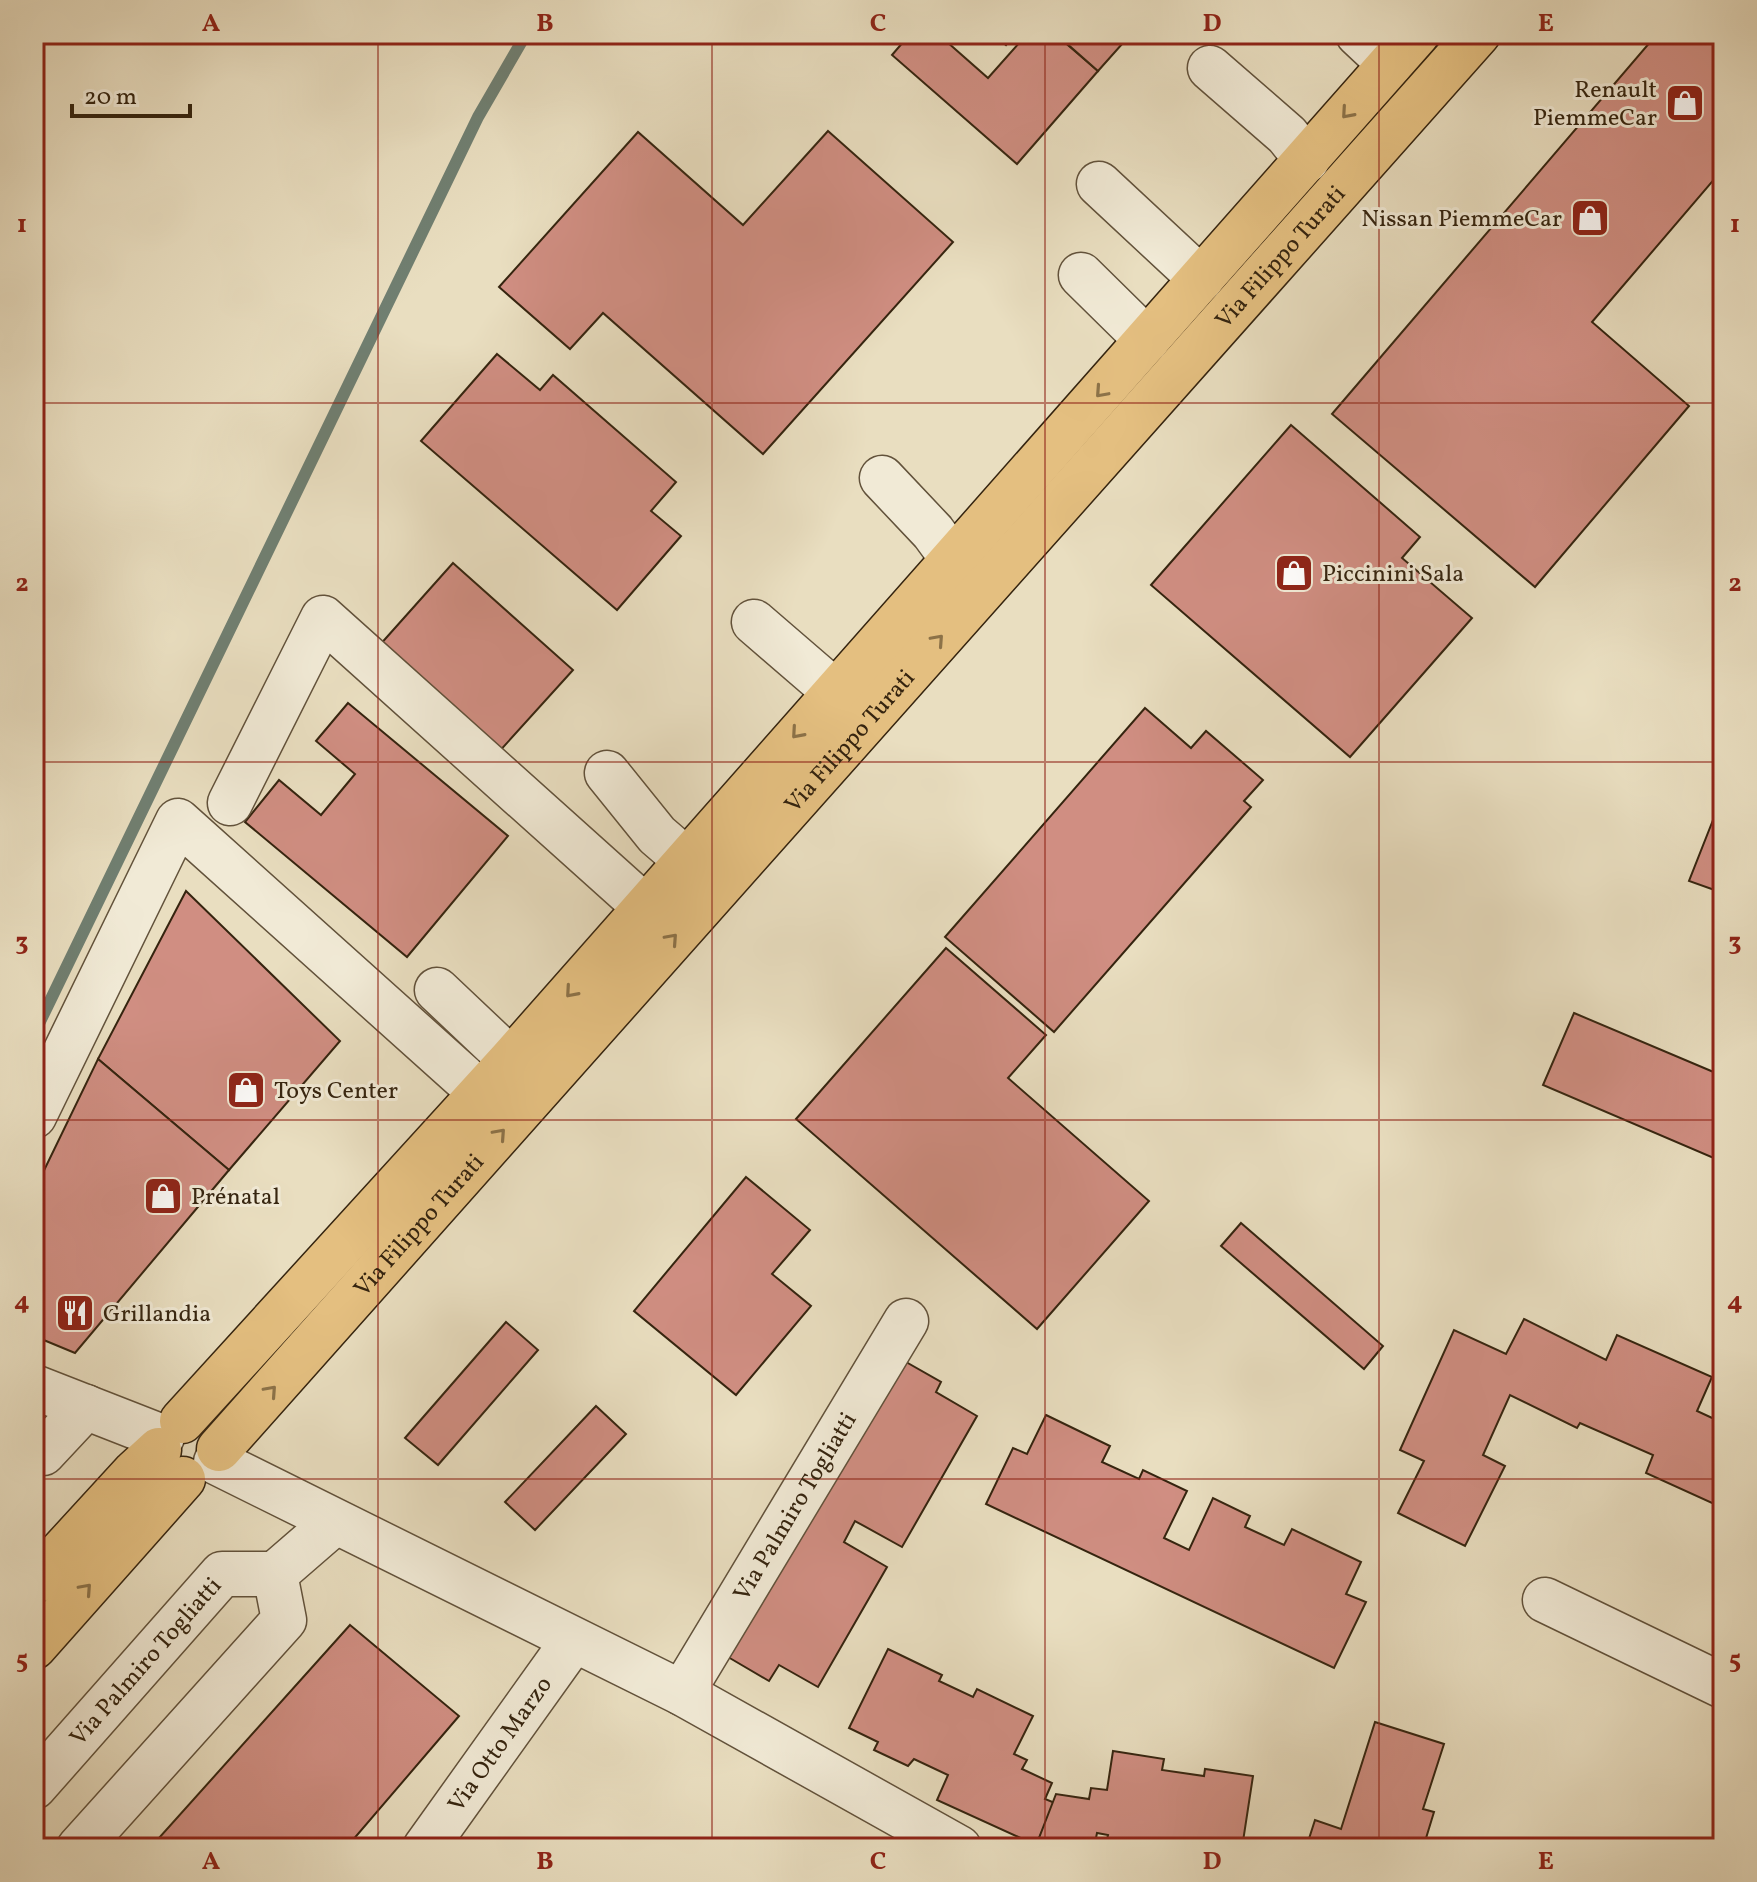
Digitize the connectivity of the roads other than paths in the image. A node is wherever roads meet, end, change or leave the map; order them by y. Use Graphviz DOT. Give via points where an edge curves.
graph roads {
  1 [pos="1358,34"];
  2 [pos="1478,34"];
  3 [pos="1404,49"];
  4 [pos="1210,68"];
  5 [pos="1307,160"];
  6 [pos="1099,184"];
  7 [pos="1081,275"];
  8 [pos="1201,279"];
  9 [pos="1147,340"];
  10 [pos="882,478"];
  11 [pos="952,558"];
  12 [pos="754,622"];
  13 [pos="834,691"];
  14 [pos="607,773"];
  15 [pos="230,803"];
  16 [pos="686,860"];
  17 [pos="645,907"];
  18 [pos="437,990"];
  19 [pos="511,1060"];
  20 [pos="481,1093"];
  21 [pos="34,1116"];
  22 [pos="906,1321"];
  23 [pos="34,1387"];
  24 [pos="86,1407"];
  25 [pos="187,1450"];
  26 [pos="34,1452"];
  27 [pos="335,1522"];
  28 [pos="275,1574"];
  29 [pos="34,1582"];
  30 [pos="1545,1600"];
  31 [pos="573,1641"];
  32 [pos="34,1647"];
  33 [pos="1723,1686"];
  34 [pos="682,1693"];
  35 [pos="34,1787"];
  36 [pos="79,1848"];
  37 [pos="425,1848"];
  38 [pos="959,1848"];
  1 -- 3 [label="street"];
  25 -- 2 [label="main road, Via Filippo Turati, one-way"];
  3 -- 5 [label="main road, Via Filippo Turati, one-way"];
  4 -- 5 [label="street" via="1287,135"];
  5 -- 8 [label="main road, Via Filippo Turati"];
  6 -- 8 [label="street"];
  7 -- 9 [label="street"];
  8 -- 9 [label="main road, Via Filippo Turati"];
  9 -- 11 [label="main road, Via Filippo Turati, one-way"];
  10 -- 11 [label="street"];
  11 -- 13 [label="main road, Via Filippo Turati"];
  12 -- 13 [label="street"];
  13 -- 16 [label="main road, Via Filippo Turati, one-way"];
  14 -- 16 [label="street" via="657,835"];
  15 -- 17 [label="street" via="323,618"];
  16 -- 17 [label="main road, Via Filippo Turati"];
  17 -- 19 [label="main road, Via Filippo Turati, one-way"];
  18 -- 19 [label="street"];
  19 -- 20 [label="main road, Via Filippo Turati"];
  20 -- 21 [label="street" via="178,821"];
  20 -- 25 [label="main road, Via Filippo Turati"];
  22 -- 34 [label="street, Via Palmiro Togliatti"];
  23 -- 24 [label="street"];
  24 -- 25 [label="street"];
  24 -- 26 [label="street" via="43,1453"];
  25 -- 27 [label="street"];
  25 -- 29 [label="main road, Via Filippo Turati" via="135,1472"];
  32 -- 25 [label="main road, Via Filippo Turati, one-way"];
  27 -- 28 [label="street"];
  27 -- 31 [label="street"];
  28 -- 35 [label="street, Via Palmiro Togliatti" via="222,1574"];
  28 -- 36 [label="street" via="284,1620"];
  30 -- 33 [label="street"];
  31 -- 34 [label="street"];
  31 -- 37 [label="street, Via Otto Marzo"];
  34 -- 38 [label="street"];
}
